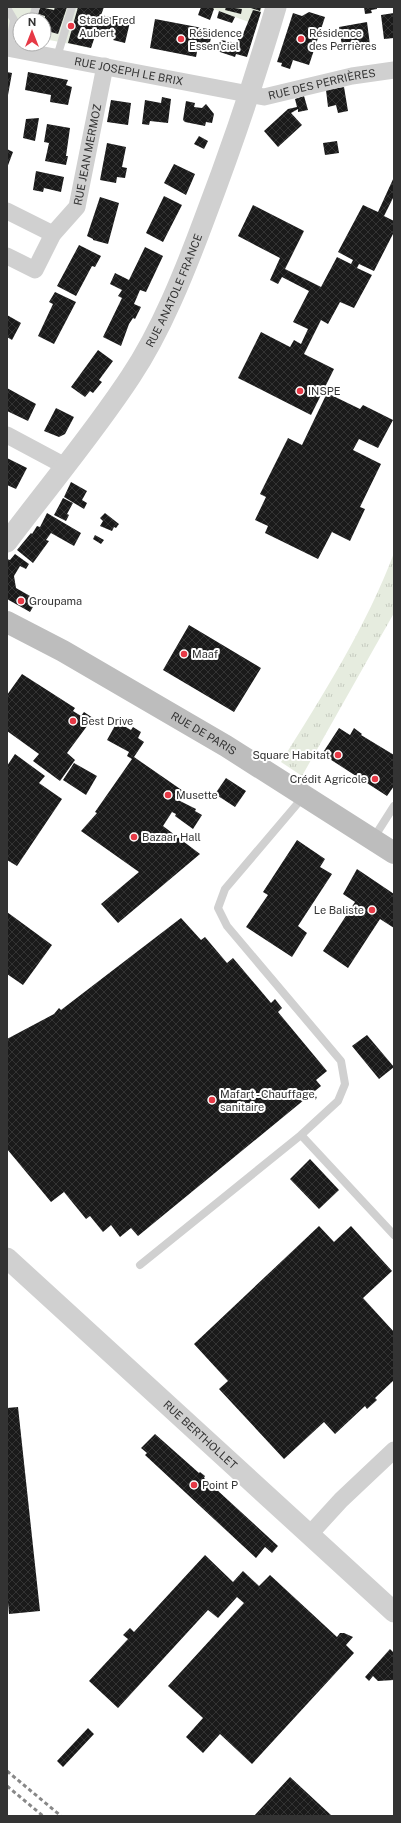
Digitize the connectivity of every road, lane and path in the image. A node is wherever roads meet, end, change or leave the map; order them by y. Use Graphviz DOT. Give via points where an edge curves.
graph roads {
  1 [pos="72,7"];
  2 [pos="276,7"];
  3 [pos="12,36"];
  4 [pos="8,48"];
  5 [pos="57,57"];
  6 [pos="105,66"];
  7 [pos="394,70"];
  8 [pos="250,94"];
  9 [pos="7,211"];
  10 [pos="53,234"];
  11 [pos="7,256"];
  12 [pos="7,435"];
  13 [pos="66,466"];
  14 [pos="7,542"];
  15 [pos="7,622"];
  16 [pos="304,796"];
  17 [pos="394,806"];
  18 [pos="373,840"];
  19 [pos="394,854"];
  20 [pos="301,1135"];
  21 [pos="394,1234"];
  22 [pos="7,1258"];
  23 [pos="140,1265"];
  24 [pos="394,1450"];
  25 [pos="309,1535"];
  26 [pos="394,1612"];
  1 -- 5 [label="lane"];
  2 -- 8 [label="street, RUE ANATOLE FRANCE"];
  3 -- 4 [label="lane"];
  4 -- 5 [label="street, RUE JOSEPH LE BRIX"];
  5 -- 6 [label="street, RUE JOSEPH LE BRIX"];
  6 -- 8 [label="street, RUE JOSEPH LE BRIX"];
  6 -- 10 [label="street, RUE JEAN MERMOZ" via="77,207"];
  7 -- 8 [label="street, RUE DES PERRIÈRES" via="352,76 264,97"];
  8 -- 13 [label="street, RUE ANATOLE FRANCE" via="193,249 170,303 131,376"];
  9 -- 10 [label="street"];
  10 -- 11 [label="street, RUE JEAN MERMOZ" via="35,270"];
  12 -- 13 [label="street"];
  13 -- 14 [label="street, RUE ANATOLE FRANCE"];
  15 -- 16 [label="main road, RUE DE PARIS" via="63,651 226,746"];
  16 -- 18 [label="main road, RUE DE PARIS"];
  16 -- 20 [label="lane" via="225,889 218,908 227,926 341,1061 344,1084 338,1101"];
  17 -- 18 [label="lane"];
  18 -- 19 [label="main road, RUE DE PARIS"];
  20 -- 21 [label="lane"];
  20 -- 23 [label="lane"];
  22 -- 25 [label="street, RUE BERTHOLLET"];
  24 -- 25 [label="street" via="341,1500"];
  25 -- 26 [label="street, RUE BERTHOLLET"];
}
